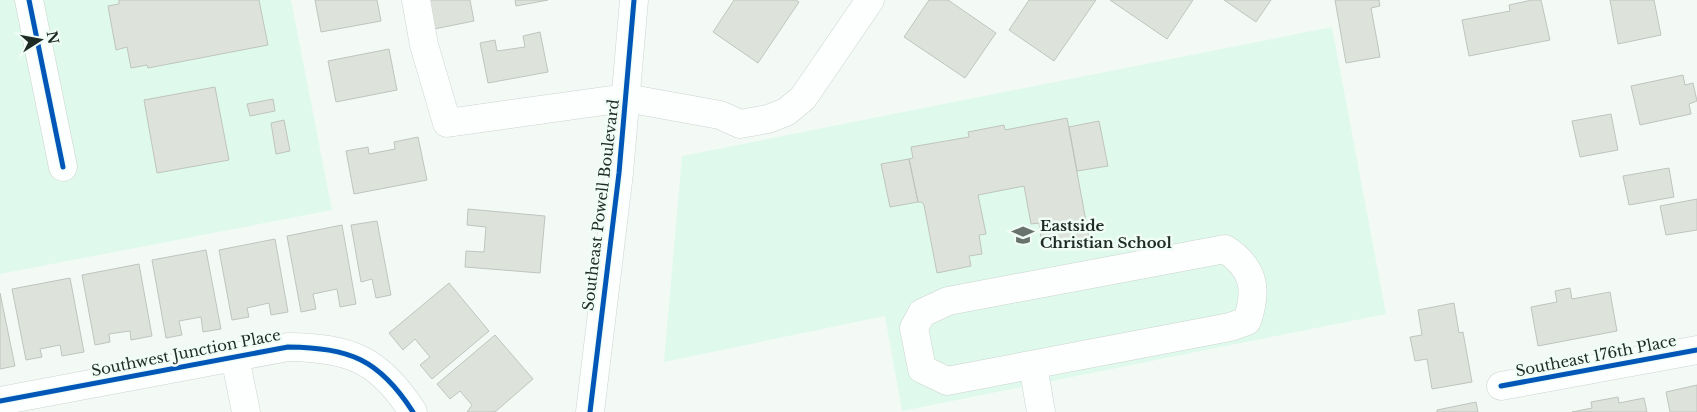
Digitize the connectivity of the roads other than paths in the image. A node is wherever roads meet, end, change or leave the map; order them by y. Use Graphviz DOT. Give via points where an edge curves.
graph roads {
  1 [pos="29,0"];
  2 [pos="416,0"];
  3 [pos="634,0"];
  4 [pos="870,0"];
  5 [pos="626,98"];
  6 [pos="63,167"];
  7 [pos="1697,350"];
  8 [pos="236,357"];
  9 [pos="1033,366"];
  10 [pos="1500,386"];
  11 [pos="0,401"];
  12 [pos="246,412"];
  13 [pos="413,412"];
  14 [pos="590,412"];
  15 [pos="1041,412"];
  1 -- 6 [label="street"];
  2 -- 5 [label="street" via="424,45 447,123"];
  3 -- 5 [label="street, Southeast Powell Boulevard"];
  4 -- 5 [label="street" via="803,98 786,112 740,124 720,115"];
  5 -- 14 [label="street, Southeast Powell Boulevard"];
  7 -- 10 [label="street, Southeast 176th Place"];
  8 -- 11 [label="street, Southwest Junction Place"];
  8 -- 12 [label="street"];
  8 -- 13 [label="street, Southwest Junction Place" via="288,347 321,347 351,355 380,370"];
  9 -- 9 [label="street" via="1247,321 1254,302 1250,275 1241,260 1225,249 948,301 922,313 914,328 922,369 947,381"];
  9 -- 15 [label="street"];
}
